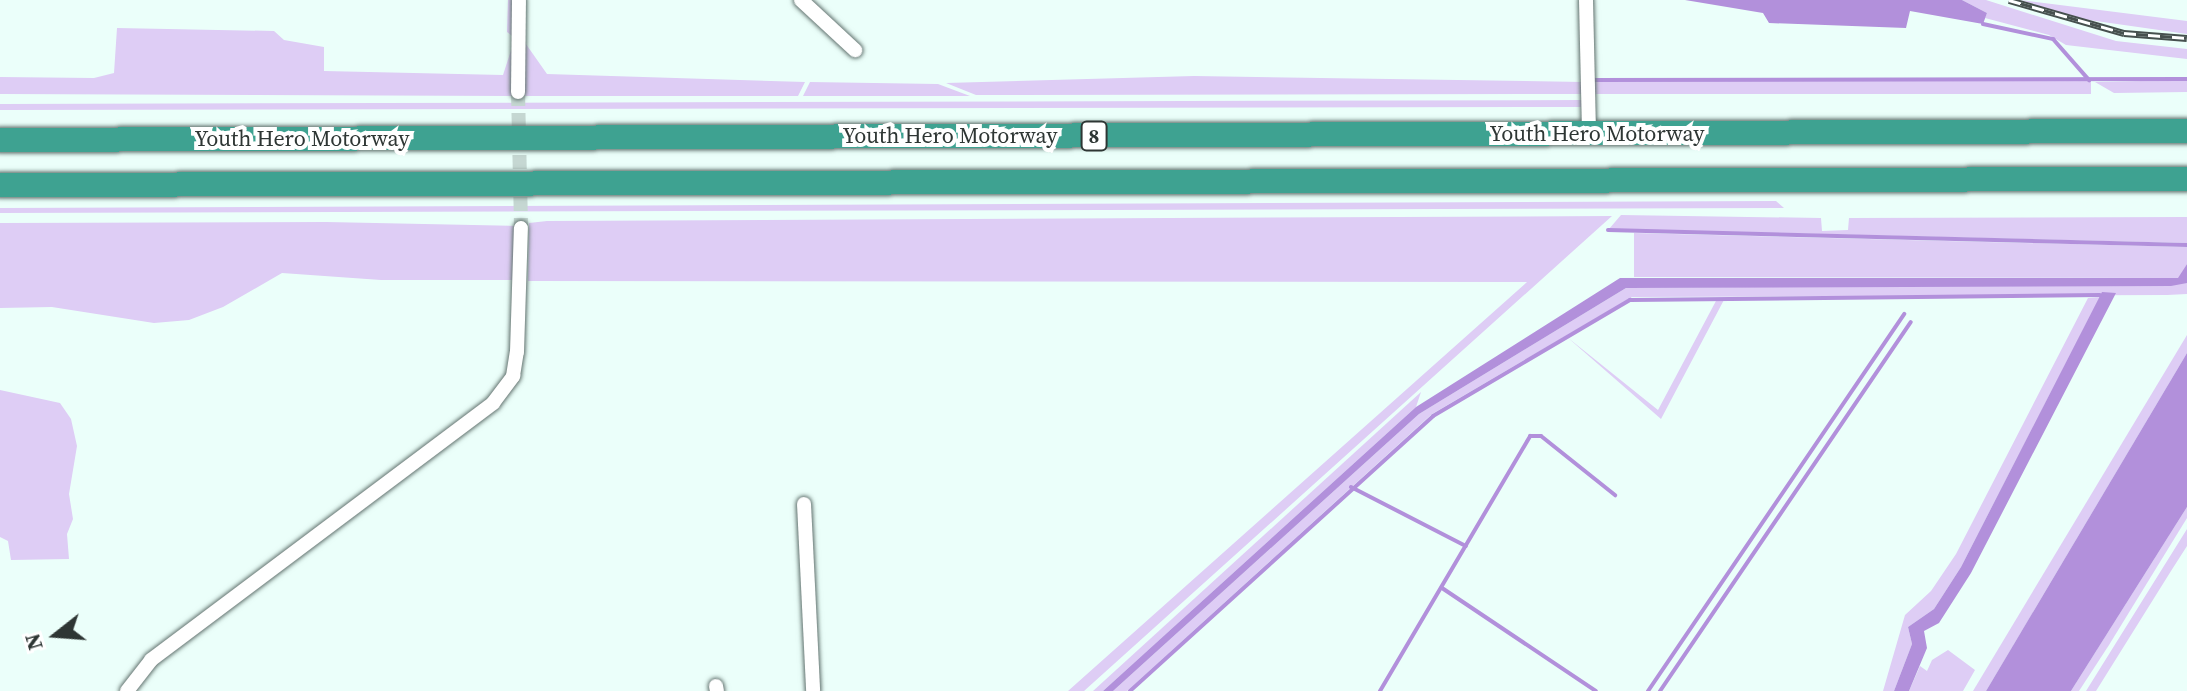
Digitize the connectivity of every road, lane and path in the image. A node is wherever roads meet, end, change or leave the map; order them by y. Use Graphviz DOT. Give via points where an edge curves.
graph roads {
  1 [pos="519,0"];
  2 [pos="801,0"];
  3 [pos="1586,0"];
  4 [pos="855,50"];
  5 [pos="518,92"];
  6 [pos="2187,131"];
  7 [pos="1589,134"];
  8 [pos="0,140"];
  9 [pos="2187,179"];
  10 [pos="0,185"];
  11 [pos="521,228"];
  12 [pos="804,504"];
  13 [pos="127,691"];
  14 [pos="813,691"];
  1 -- 5 [label="street"];
  2 -- 4 [label="street"];
  3 -- 7 [label="street"];
  6 -- 7 [label="highway, Youth Hero Motorway / 8"];
  7 -- 8 [label="highway, Youth Hero Motorway / 8"];
  9 -- 10 [label="highway, Youth Hero Motorway / 8"];
  11 -- 13 [label="street" via="517,352 513,376 493,403 151,660"];
  12 -- 14 [label="street"];
}
